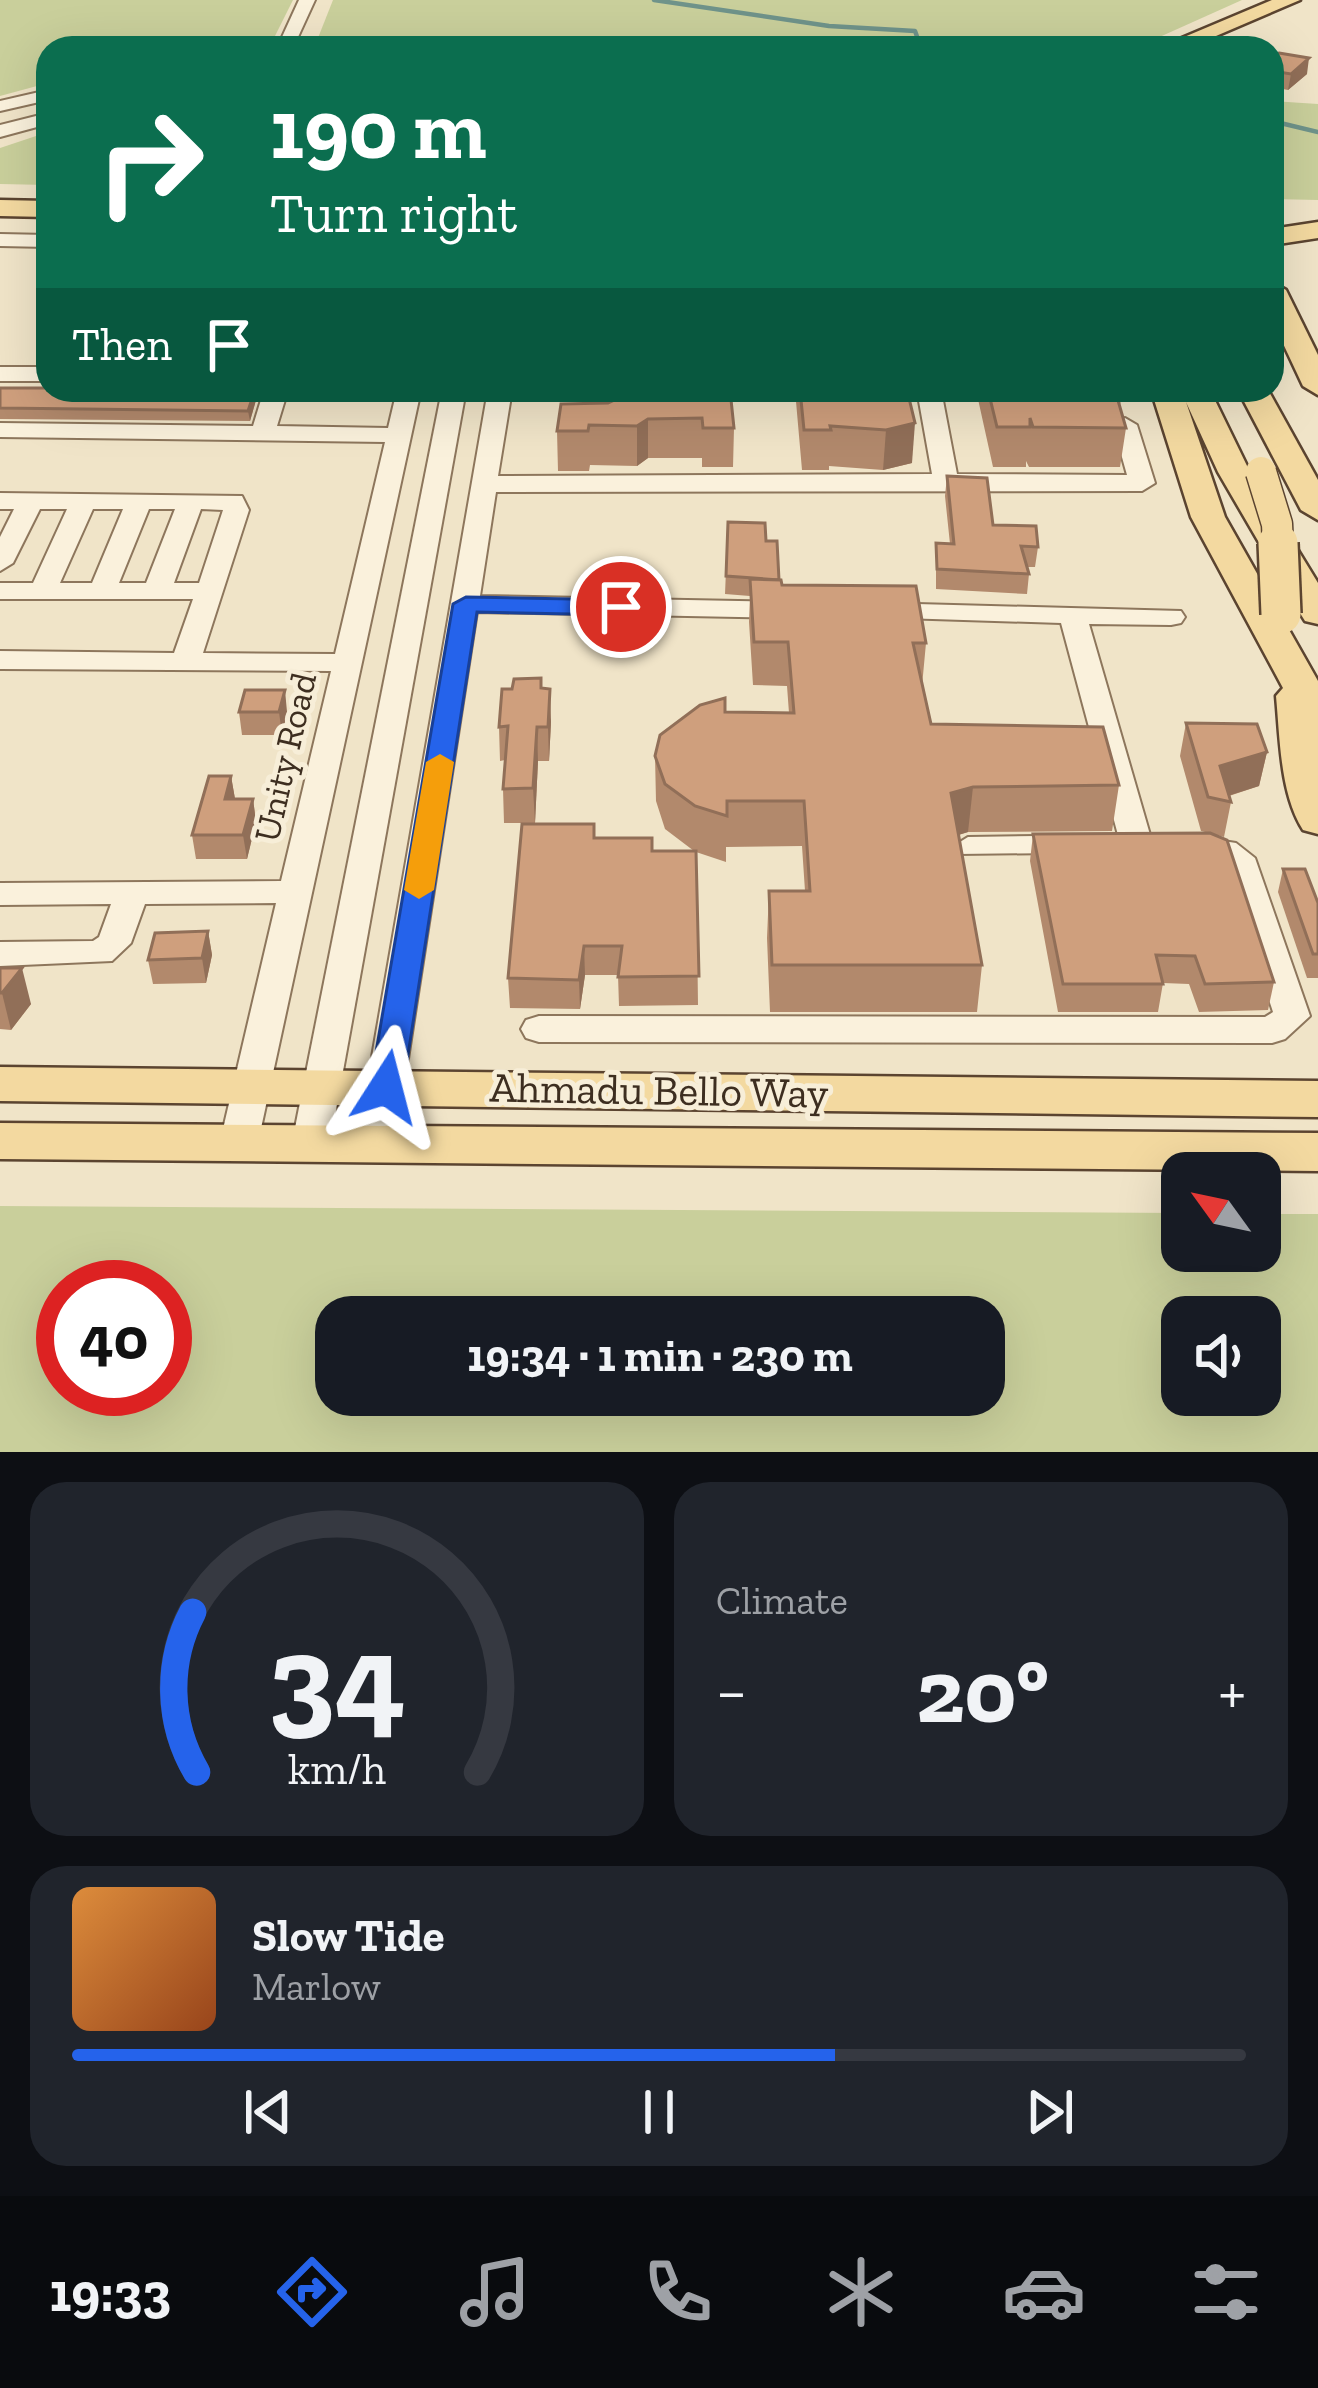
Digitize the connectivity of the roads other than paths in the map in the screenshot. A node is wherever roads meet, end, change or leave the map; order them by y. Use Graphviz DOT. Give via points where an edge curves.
graph roads {
  1 [pos="308,0"];
  2 [pos="1290,0"];
  3 [pos="1318,10"];
  4 [pos="291,36"];
  5 [pos="1199,36"];
  6 [pos="1253,36"];
  7 [pos="36,98"];
  8 [pos="0,106"];
  9 [pos="36,110"];
  10 [pos="0,119"];
  11 [pos="36,121"];
  12 [pos="0,131"];
  13 [pos="0,208"];
  14 [pos="36,209"];
  15 [pos="1284,213"];
  16 [pos="1318,213"];
  17 [pos="0,226"];
  18 [pos="36,226"];
  19 [pos="1318,230"];
  20 [pos="1284,232"];
  21 [pos="0,240"];
  22 [pos="36,241"];
  23 [pos="1284,315"];
  24 [pos="0,374"];
  25 [pos="36,374"];
  26 [pos="1318,386"];
  27 [pos="272,402"];
  28 [pos="406,402"];
  29 [pos="452,402"];
  30 [pos="498,402"];
  31 [pos="930,402"];
  32 [pos="1170,402"];
  33 [pos="1202,402"];
  34 [pos="1232,402"];
  35 [pos="1259,402"];
  36 [pos="1278,402"];
  37 [pos="1125,425"];
  38 [pos="0,430"];
  39 [pos="264,431"];
  40 [pos="398,436"];
  41 [pos="1290,469"];
  42 [pos="946,482"];
  43 [pos="486,484"];
  44 [pos="84,500"];
  45 [pos="140,500"];
  46 [pos="191,500"];
  47 [pos="0,501"];
  48 [pos="31,501"];
  49 [pos="1318,510"];
  50 [pos="0,562"];
  51 [pos="0,591"];
  52 [pos="43,591"];
  53 [pos="102,591"];
  54 [pos="157,591"];
  55 [pos="210,591"];
  56 [pos="466,604"];
  57 [pos="811,610"];
  58 [pos="859,611"];
  59 [pos="1072,614"];
  60 [pos="1287,614"];
  61 [pos="1172,617"];
  62 [pos="0,660"];
  63 [pos="185,663"];
  64 [pos="346,663"];
  65 [pos="1293,666"];
  66 [pos="1318,727"];
  67 [pos="1318,821"];
  68 [pos="1137,845"];
  69 [pos="968,847"];
  70 [pos="295,892"];
  71 [pos="0,893"];
  72 [pos="132,893"];
  73 [pos="0,953"];
  74 [pos="539,1029"];
  75 [pos="0,1084"];
  76 [pos="251,1087"];
  77 [pos="322,1087"];
  78 [pos="386,1087"];
  79 [pos="1318,1099"];
  80 [pos="0,1141"];
  81 [pos="239,1142"];
  82 [pos="311,1143"];
  83 [pos="376,1143"];
  84 [pos="1318,1152"];
  1 -- 4 [label="street"];
  2 -- 5 [label="main road"];
  3 -- 6 [label="main road"];
  7 -- 8 [label="street"];
  9 -- 10 [label="street"];
  11 -- 12 [label="street"];
  13 -- 14 [label="main road"];
  15 -- 16 [label="main road"];
  17 -- 18 [label="main road"];
  19 -- 20 [label="main road"];
  21 -- 22 [label="street"];
  23 -- 26 [label="main road"];
  24 -- 25 [label="street"];
  27 -- 39 [label="street"];
  28 -- 40 [label="street, Unity Road"];
  29 -- 77 [label="street"];
  30 -- 43 [label="street"];
  31 -- 42 [label="street"];
  32 -- 60 [label="main road" via="1231,565"];
  33 -- 60 [label="main road"];
  34 -- 41 [label="main road"];
  35 -- 41 [label="main road"];
  36 -- 41 [label="main road"];
  37 -- 42 [label="street" via="1142,483"];
  38 -- 39 [label="street"];
  39 -- 40 [label="street"];
  40 -- 64 [label="street, Unity Road"];
  41 -- 49 [label="main road"];
  41 -- 60 [label="main road, bridge" via="1277,524"];
  42 -- 43 [label="street"];
  43 -- 56 [label="street"];
  44 -- 45 [label="street"];
  44 -- 48 [label="street"];
  44 -- 52 [label="street"];
  45 -- 46 [label="street"];
  45 -- 53 [label="street"];
  46 -- 54 [label="street"];
  46 -- 55 [label="street" via="233,501 236,510"];
  47 -- 48 [label="street"];
  48 -- 50 [label="street"];
  51 -- 52 [label="street"];
  52 -- 53 [label="street"];
  53 -- 54 [label="street"];
  54 -- 55 [label="street"];
  55 -- 63 [label="street"];
  56 -- 57 [label="street"];
  56 -- 78 [label="street"];
  58 -- 59 [label="street"];
  59 -- 61 [label="street"];
  59 -- 68 [label="street"];
  60 -- 65 [label="main road"];
  62 -- 63 [label="street"];
  63 -- 64 [label="street"];
  64 -- 70 [label="street, Unity Road"];
  65 -- 66 [label="main road"];
  65 -- 67 [label="main road" via="1302,760"];
  68 -- 69 [label="street"];
  68 -- 74 [label="street" via="1209,846 1239,858 1292,1016 1285,1025"];
  70 -- 72 [label="street"];
  70 -- 76 [label="street, Unity Road"];
  71 -- 72 [label="street"];
  72 -- 73 [label="street" via="114,944 100,953"];
  75 -- 76 [label="main road, Ahmadu Bello Way"];
  76 -- 77 [label="main road, Ahmadu Bello Way"];
  76 -- 81 [label="street, Unity Road"];
  77 -- 78 [label="main road, Ahmadu Bello Way"];
  77 -- 82 [label="street"];
  78 -- 79 [label="main road, Ahmadu Bello Way"];
  78 -- 83 [label="street"];
  80 -- 81 [label="main road, Ahmadu Bello Way"];
  81 -- 82 [label="main road, Ahmadu Bello Way"];
  82 -- 83 [label="main road, Ahmadu Bello Way"];
  83 -- 84 [label="main road, Ahmadu Bello Way"];
}
